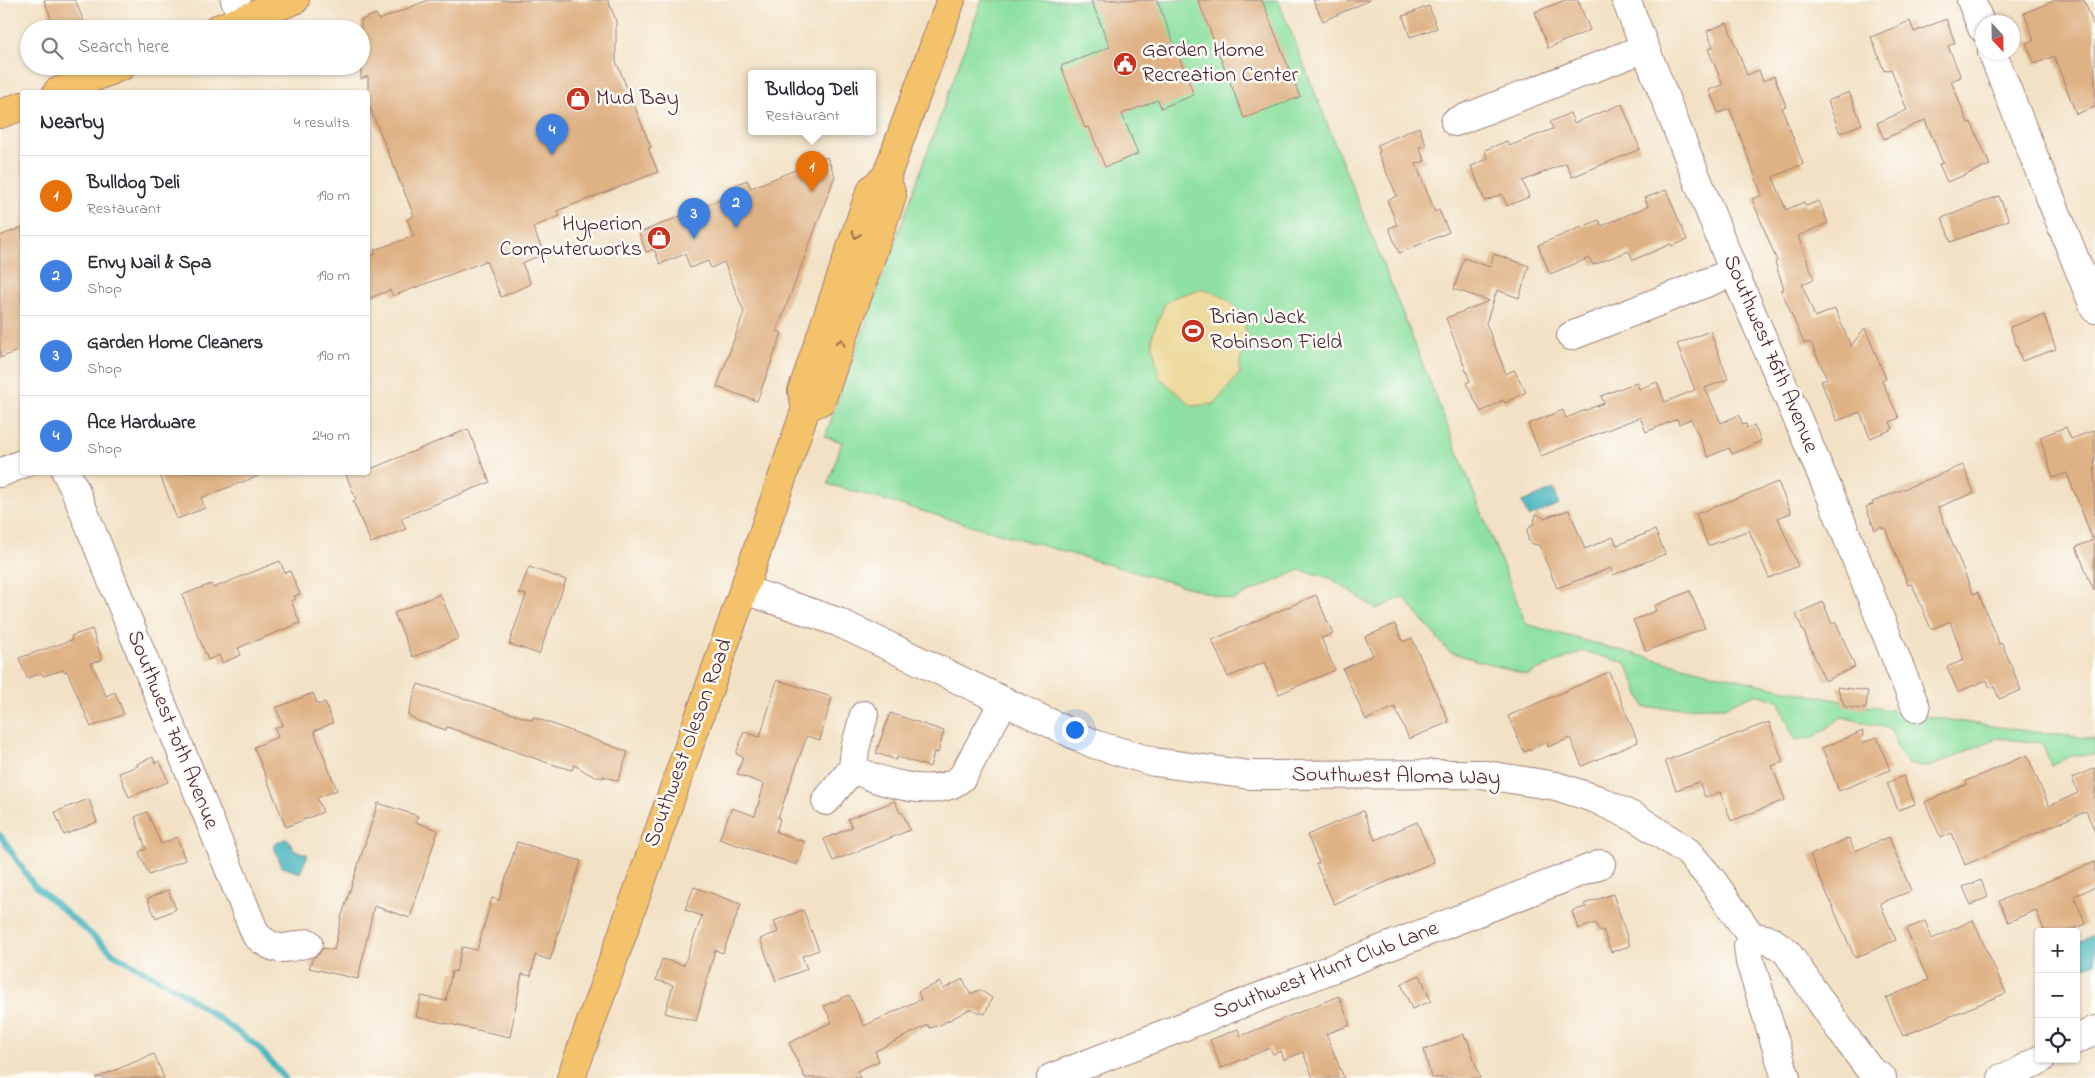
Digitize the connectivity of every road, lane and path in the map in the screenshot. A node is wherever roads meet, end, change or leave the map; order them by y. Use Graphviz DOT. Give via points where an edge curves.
graph roads {
  1 [pos="295,0"];
  2 [pos="951,0"];
  3 [pos="1626,0"];
  4 [pos="1971,0"];
  5 [pos="239,9"];
  6 [pos="1977,15"];
  7 [pos="227,20"];
  8 [pos="1645,48"];
  9 [pos="1995,60"];
  10 [pos="100,75"];
  11 [pos="62,90"];
  12 [pos="20,107"];
  13 [pos="0,114"];
  14 [pos="1455,122"];
  15 [pos="1734,272"];
  16 [pos="2095,309"];
  17 [pos="1571,336"];
  18 [pos="20,465"];
  19 [pos="0,473"];
  20 [pos="68,475"];
  21 [pos="745,590"];
  22 [pos="1004,701"];
  23 [pos="1916,708"];
  24 [pos="864,715"];
  25 [pos="853,768"];
  26 [pos="826,801"];
  27 [pos="1602,864"];
  28 [pos="1751,936"];
  29 [pos="308,943"];
  30 [pos="2095,1030"];
  31 [pos="2080,1038"];
  32 [pos="2035,1062"];
  33 [pos="571,1078"];
  34 [pos="1052,1078"];
  35 [pos="1786,1078"];
  36 [pos="1882,1078"];
  37 [pos="2002,1078"];
  1 -- 5 [label="main road"];
  2 -- 21 [label="main road, Southwest Oleson Road" via="886,177 892,196 820,401 806,408"];
  3 -- 8 [label="street, Southwest 76th Avenue"];
  4 -- 6 [label="street"];
  5 -- 7 [label="main road"];
  8 -- 14 [label="street"];
  8 -- 15 [label="street, Southwest 76th Avenue"];
  9 -- 16 [label="street"];
  10 -- 11 [label="main road"];
  12 -- 13 [label="main road"];
  15 -- 17 [label="street"];
  15 -- 23 [label="street, Southwest 76th Avenue" via="1830,494"];
  18 -- 19 [label="street"];
  20 -- 29 [label="street, Southwest 70th Avenue" via="256,934 268,946 283,949"];
  21 -- 22 [label="street, Southwest Aloma Way" via="838,622"];
  21 -- 33 [label="main road, Southwest Oleson Road"];
  22 -- 25 [label="street" via="956,784 928,789 876,780"];
  22 -- 28 [label="street, Southwest Aloma Way" via="1094,744 1154,762 1250,774 1480,774 1556,786 1624,811 1688,852"];
  24 -- 25 [label="street"];
  25 -- 26 [label="street"];
  27 -- 34 [label="street, Southwest Hunt Club Lane"];
  28 -- 35 [label="street" via="1748,946 1750,962"];
  28 -- 36 [label="street" via="1770,940 1786,951 1870,1070"];
  30 -- 31 [label="street"];
  32 -- 37 [label="street"];
}
